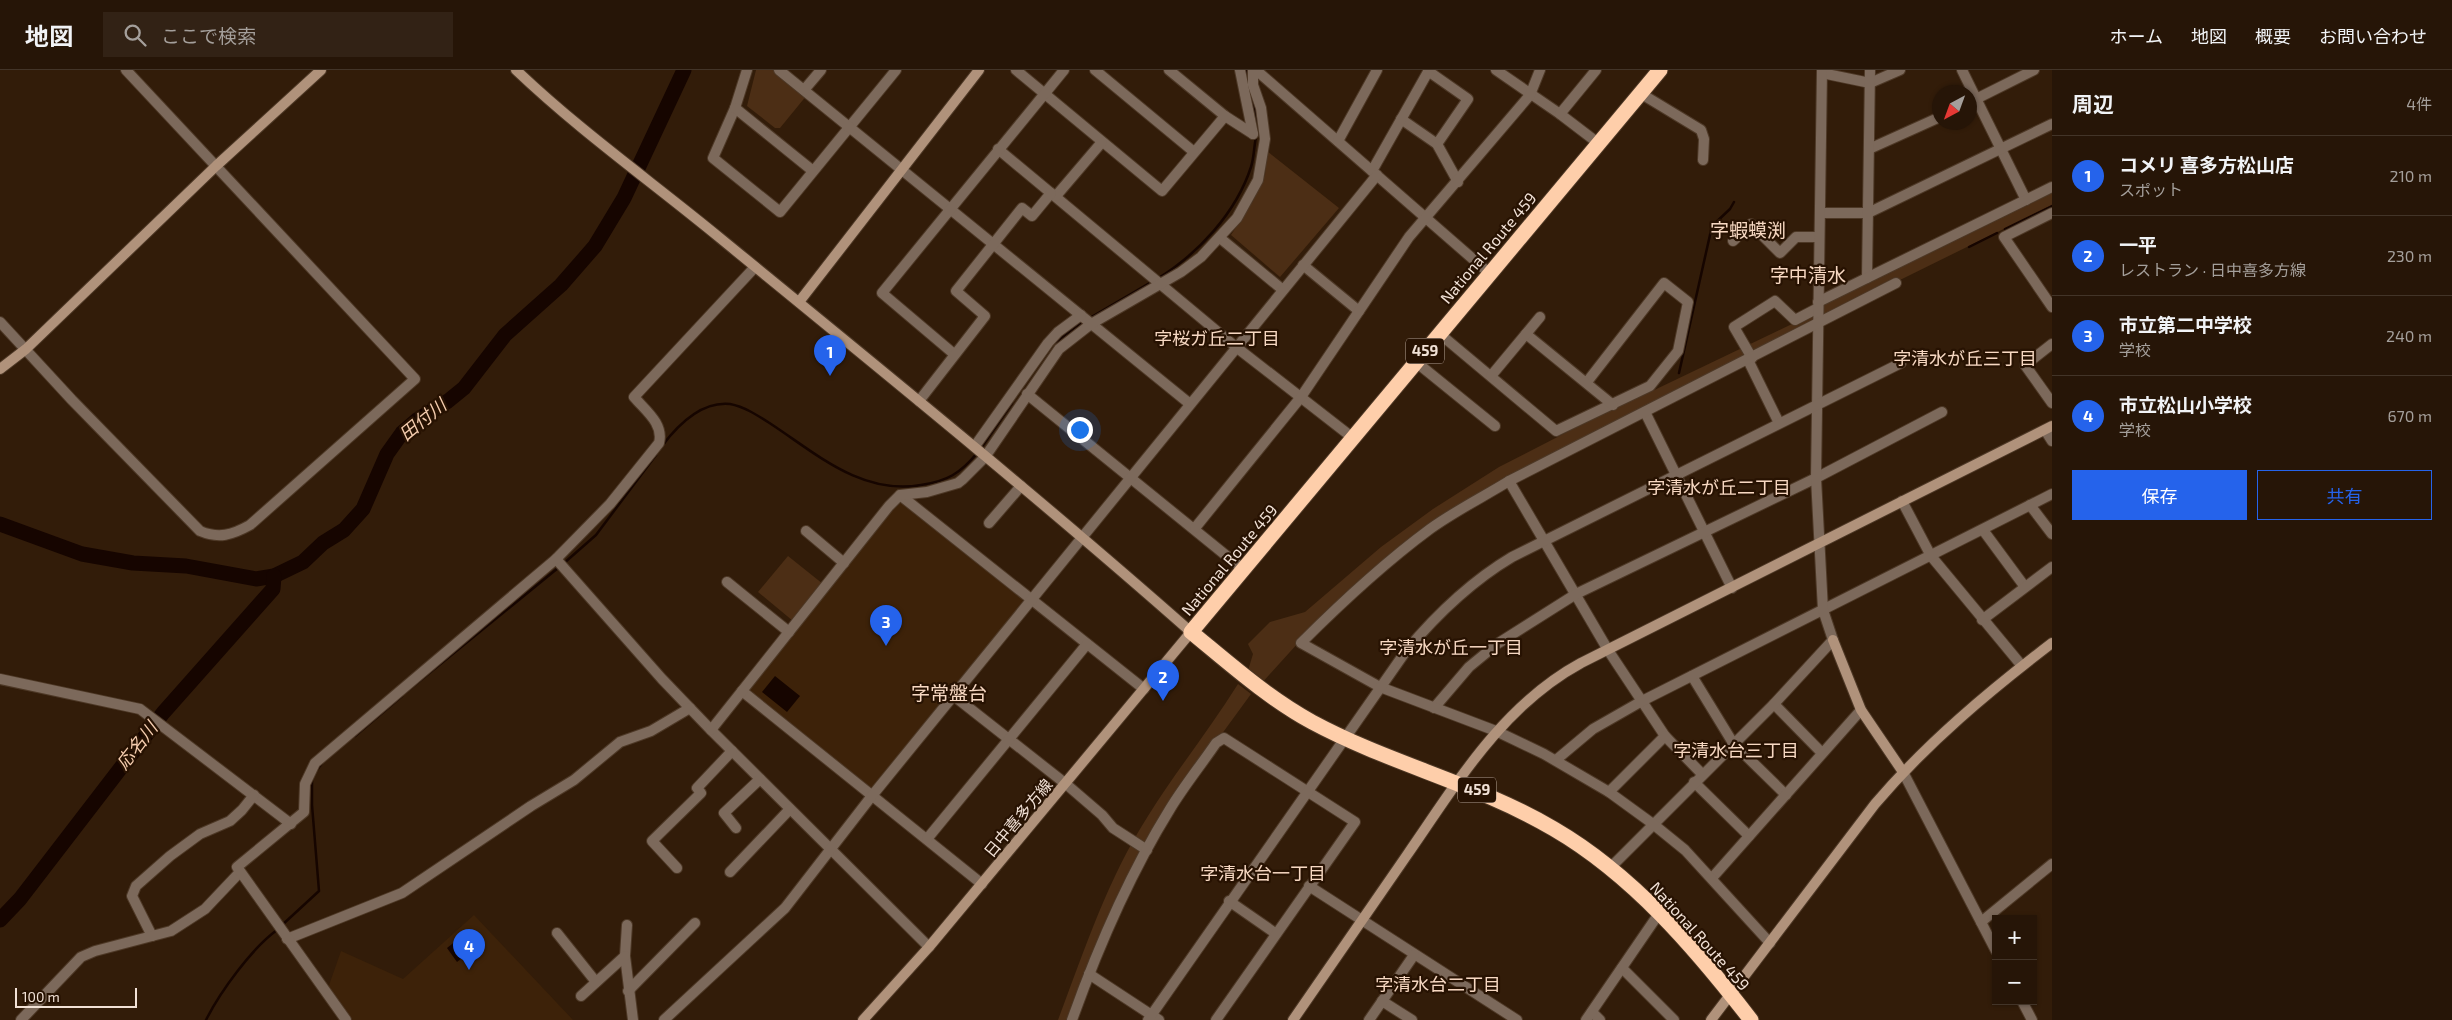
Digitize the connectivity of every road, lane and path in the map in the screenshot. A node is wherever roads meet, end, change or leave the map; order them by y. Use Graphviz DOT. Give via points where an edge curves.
graph roads {
  1 [pos="126,70"];
  2 [pos="321,70"];
  3 [pos="516,70"];
  4 [pos="747,70"];
  5 [pos="778,70"];
  6 [pos="821,70"];
  7 [pos="896,70"];
  8 [pos="979,70"];
  9 [pos="1016,70"];
  10 [pos="1064,70"];
  11 [pos="1094,70"];
  12 [pos="1169,70"];
  13 [pos="1240,70"];
  14 [pos="1255,70"];
  15 [pos="1377,70"];
  16 [pos="1496,70"];
  17 [pos="1540,70"];
  18 [pos="1596,70"];
  19 [pos="1660,70"];
  20 [pos="1870,70"];
  21 [pos="1900,70"];
  22 [pos="1962,70"];
  23 [pos="2034,70"];
  24 [pos="1428,71"];
  25 [pos="1822,71"];
  26 [pos="1870,83"];
  27 [pos="1968,85"];
  28 [pos="804,90"];
  29 [pos="1045,93"];
  30 [pos="1640,93"];
  31 [pos="1530,95"];
  32 [pos="1977,98"];
  33 [pos="1977,107"];
  34 [pos="735,108"];
  35 [pos="1560,114"];
  36 [pos="1225,116"];
  37 [pos="1401,120"];
  38 [pos="1932,120"];
  39 [pos="2052,124"];
  40 [pos="849,127"];
  41 [pos="1338,141"];
  42 [pos="1102,142"];
  43 [pos="1598,143"];
  44 [pos="1437,144"];
  45 [pos="998,149"];
  46 [pos="1869,149"];
  47 [pos="2001,149"];
  48 [pos="1194,152"];
  49 [pos="1703,160"];
  50 [pos="216,166"];
  51 [pos="901,168"];
  52 [pos="813,171"];
  53 [pos="1374,173"];
  54 [pos="1458,182"];
  55 [pos="2052,187"];
  56 [pos="1054,194"];
  57 [pos="2026,200"];
  58 [pos="950,209"];
  59 [pos="1868,213"];
  60 [pos="2052,213"];
  61 [pos="1820,214"];
  62 [pos="1426,218"];
  63 [pos="1819,237"];
  64 [pos="1220,238"];
  65 [pos="1733,241"];
  66 [pos="992,245"];
  67 [pos="1303,265"];
  68 [pos="755,267"];
  69 [pos="1489,273"];
  70 [pos="1867,278"];
  71 [pos="1162,283"];
  72 [pos="1896,283"];
  73 [pos="1283,290"];
  74 [pos="799,302"];
  75 [pos="1818,305"];
  76 [pos="2052,307"];
  77 [pos="1360,311"];
  78 [pos="1081,315"];
  79 [pos="1540,317"];
  80 [pos="0,322"];
  81 [pos="1818,323"];
  82 [pos="1091,324"];
  83 [pos="1440,334"];
  84 [pos="1526,334"];
  85 [pos="2052,344"];
  86 [pos="1236,347"];
  87 [pos="26,349"];
  88 [pos="954,354"];
  89 [pos="1750,359"];
  90 [pos="1416,362"];
  91 [pos="1901,363"];
  92 [pos="0,369"];
  93 [pos="1491,376"];
  94 [pos="1587,382"];
  95 [pos="1027,394"];
  96 [pos="1301,397"];
  97 [pos="919,401"];
  98 [pos="2052,403"];
  99 [pos="1190,404"];
  100 [pos="1613,404"];
  101 [pos="1817,404"];
  102 [pos="1644,412"];
  103 [pos="1942,412"];
  104 [pos="1778,424"];
  105 [pos="1495,426"];
  106 [pos="2048,428"];
  107 [pos="1353,438"];
  108 [pos="2052,441"];
  109 [pos="975,446"];
  110 [pos="985,456"];
  111 [pos="1676,475"];
  112 [pos="1131,477"];
  113 [pos="1816,478"];
  114 [pos="1509,481"];
  115 [pos="1021,486"];
  116 [pos="2052,494"];
  117 [pos="900,496"];
  118 [pos="1902,501"];
  119 [pos="2030,505"];
  120 [pos="989,523"];
  121 [pos="1195,528"];
  122 [pos="1983,530"];
  123 [pos="806,531"];
  124 [pos="1705,532"];
  125 [pos="2052,534"];
  126 [pos="1083,537"];
  127 [pos="1544,540"];
  128 [pos="1818,543"];
  129 [pos="1931,556"];
  130 [pos="556,559"];
  131 [pos="844,563"];
  132 [pos="2052,567"];
  133 [pos="1244,570"];
  134 [pos="727,582"];
  135 [pos="2025,587"];
  136 [pos="1732,588"];
  137 [pos="1576,594"];
  138 [pos="1032,601"];
  139 [pos="1823,610"];
  140 [pos="1982,620"];
  141 [pos="789,632"];
  142 [pos="1191,632"];
  143 [pos="1833,640"];
  144 [pos="2052,643"];
  145 [pos="1087,644"];
  146 [pos="1608,650"];
  147 [pos="2022,666"];
  148 [pos="1692,676"];
  149 [pos="0,679"];
  150 [pos="1380,687"];
  151 [pos="1144,689"];
  152 [pos="742,691"];
  153 [pos="954,696"];
  154 [pos="1642,701"];
  155 [pos="1774,704"];
  156 [pos="690,708"];
  157 [pos="1434,708"];
  158 [pos="1861,710"];
  159 [pos="711,730"];
  160 [pos="1496,731"];
  161 [pos="1665,736"];
  162 [pos="1344,737"];
  163 [pos="1008,739"];
  164 [pos="1733,744"];
  165 [pos="732,751"];
  166 [pos="1822,753"];
  167 [pos="1556,760"];
  168 [pos="1903,772"];
  169 [pos="1702,774"];
  170 [pos="760,778"];
  171 [pos="1457,782"];
  172 [pos="1694,782"];
  173 [pos="1066,784"];
  174 [pos="1307,791"];
  175 [pos="1609,792"];
  176 [pos="254,795"];
  177 [pos="1786,795"];
  178 [pos="871,797"];
  179 [pos="790,809"];
  180 [pos="291,824"];
  181 [pos="1653,824"];
  182 [pos="736,828"];
  183 [pos="1749,836"];
  184 [pos="927,839"];
  185 [pos="832,850"];
  186 [pos="1147,850"];
  187 [pos="2052,864"];
  188 [pos="677,868"];
  189 [pos="1610,868"];
  190 [pos="240,872"];
  191 [pos="730,872"];
  192 [pos="1712,878"];
  193 [pos="982,884"];
  194 [pos="1309,886"];
  195 [pos="1229,901"];
  196 [pos="1660,912"];
  197 [pos="1361,921"];
  198 [pos="695,922"];
  199 [pos="1981,922"];
  200 [pos="627,925"];
  201 [pos="557,933"];
  202 [pos="1275,933"];
  203 [pos="152,936"];
  204 [pos="287,939"];
  205 [pos="1770,943"];
  206 [pos="1992,943"];
  207 [pos="929,948"];
  208 [pos="1414,955"];
  209 [pos="625,956"];
  210 [pos="1622,968"];
  211 [pos="1089,974"];
  212 [pos="596,982"];
  213 [pos="628,991"];
  214 [pos="1731,993"];
  215 [pos="580,996"];
  216 [pos="1382,1002"];
  217 [pos="2024,1005"];
  218 [pos="1589,1016"];
  219 [pos="1153,1018"];
  220 [pos="21,1020"];
  221 [pos="346,1020"];
  222 [pos="633,1020"];
  223 [pos="664,1020"];
  224 [pos="863,1020"];
  225 [pos="1072,1020"];
  226 [pos="1216,1020"];
  227 [pos="1293,1020"];
  228 [pos="1369,1020"];
  229 [pos="1412,1020"];
  230 [pos="1517,1020"];
  231 [pos="1600,1020"];
  232 [pos="1674,1020"];
  233 [pos="1712,1020"];
  234 [pos="1751,1020"];
  235 [pos="2032,1020"];
  1 -- 50 [label="street"];
  2 -- 50 [label="street"];
  3 -- 68 [label="street" via="550,102"];
  4 -- 34 [label="street"];
  5 -- 28 [label="street"];
  6 -- 28 [label="street"];
  7 -- 40 [label="street"];
  8 -- 51 [label="street"];
  9 -- 29 [label="street"];
  10 -- 29 [label="street"];
  11 -- 48 [label="street"];
  12 -- 36 [label="street"];
  13 -- 36 [label="street" via="1253,134"];
  14 -- 41 [label="street"];
  14 -- 64 [label="street" via="1253,84 1261,108 1265,139 1263,157 1258,180 1249,197"];
  15 -- 41 [label="street"];
  16 -- 31 [label="street"];
  17 -- 31 [label="street"];
  18 -- 35 [label="street"];
  19 -- 30 [label="highway, National Route 459 / 459"];
  20 -- 26 [label="street"];
  21 -- 26 [label="street"];
  22 -- 27 [label="street"];
  23 -- 32 [label="street"];
  24 -- 37 [label="street"];
  24 -- 44 [label="street" via="1468,99"];
  25 -- 26 [label="street"];
  25 -- 61 [label="street"];
  26 -- 46 [label="street"];
  28 -- 40 [label="street"];
  29 -- 42 [label="street"];
  29 -- 45 [label="street"];
  30 -- 43 [label="highway, National Route 459 / 459"];
  30 -- 49 [label="street" via="1701,130"];
  31 -- 35 [label="street"];
  31 -- 54 [label="street"];
  33 -- 47 [label="street"];
  34 -- 52 [label="street"];
  34 -- 52 [label="street" via="714,158 780,212"];
  35 -- 43 [label="street"];
  36 -- 48 [label="street"];
  37 -- 44 [label="street"];
  37 -- 53 [label="street"];
  38 -- 46 [label="street"];
  39 -- 47 [label="street"];
  40 -- 51 [label="street"];
  40 -- 52 [label="street"];
  41 -- 53 [label="street"];
  42 -- 48 [label="street" via="1162,191"];
  42 -- 56 [label="street"];
  43 -- 69 [label="highway, National Route 459 / 459"];
  44 -- 54 [label="street"];
  45 -- 56 [label="street"];
  45 -- 58 [label="street"];
  46 -- 59 [label="street"];
  47 -- 57 [label="street"];
  47 -- 59 [label="street"];
  50 -- 87 [label="street"];
  50 -- 87 [label="street" via="415,379 250,525 236,533 218,537 200,531"];
  51 -- 58 [label="street"];
  51 -- 74 [label="street"];
  53 -- 62 [label="street"];
  53 -- 67 [label="street"];
  54 -- 62 [label="street"];
  55 -- 57 [label="street"];
  56 -- 66 [label="street" via="1032,216 1022,208"];
  56 -- 71 [label="street"];
  57 -- 70 [label="street"];
  58 -- 66 [label="street"];
  58 -- 88 [label="street" via="882,293"];
  59 -- 61 [label="street"];
  59 -- 70 [label="street"];
  60 -- 76 [label="street" via="2004,236"];
  61 -- 63 [label="street"];
  62 -- 69 [label="street"];
  62 -- 77 [label="street"];
  63 -- 65 [label="street" via="1796,236 1780,253 1751,224"];
  63 -- 75 [label="street"];
  64 -- 71 [label="street" via="1201,257"];
  64 -- 73 [label="street"];
  66 -- 78 [label="street"];
  66 -- 88 [label="street" via="956,291 985,316"];
  67 -- 73 [label="street"];
  67 -- 77 [label="street"];
  68 -- 74 [label="street"];
  68 -- 130 [label="street" via="634,397 660,428 658,444 610,504"];
  69 -- 83 [label="highway, National Route 459 / 459"];
  70 -- 75 [label="street"];
  71 -- 82 [label="street"];
  71 -- 86 [label="street"];
  72 -- 81 [label="street"];
  73 -- 86 [label="street"];
  74 -- 97 [label="street"];
  75 -- 81 [label="street"];
  75 -- 89 [label="street" via="1795,320 1775,301 1734,327"];
  77 -- 96 [label="street"];
  78 -- 82 [label="street"];
  78 -- 109 [label="street" via="1048,343"];
  79 -- 84 [label="street"];
  80 -- 87 [label="street"];
  81 -- 89 [label="street"];
  81 -- 101 [label="street"];
  82 -- 95 [label="street" via="1053,355"];
  82 -- 99 [label="street"];
  83 -- 90 [label="highway, National Route 459 / 459"];
  83 -- 93 [label="street"];
  84 -- 93 [label="street"];
  84 -- 94 [label="street"];
  85 -- 98 [label="street" via="2025,365"];
  86 -- 96 [label="street"];
  86 -- 99 [label="street"];
  87 -- 92 [label="street"];
  88 -- 97 [label="street"];
  89 -- 102 [label="street"];
  89 -- 104 [label="street"];
  90 -- 105 [label="street"];
  90 -- 107 [label="highway, National Route 459 / 459"];
  91 -- 101 [label="street"];
  93 -- 100 [label="street" via="1556,431"];
  94 -- 100 [label="street"];
  94 -- 100 [label="street" via="1664,283 1688,302 1678,351 1650,386"];
  95 -- 110 [label="street"];
  95 -- 112 [label="street"];
  96 -- 107 [label="street"];
  96 -- 121 [label="street"];
  97 -- 109 [label="street"];
  99 -- 112 [label="street"];
  101 -- 104 [label="street"];
  101 -- 113 [label="street"];
  102 -- 111 [label="street"];
  102 -- 114 [label="street"];
  103 -- 113 [label="street"];
  104 -- 111 [label="street"];
  106 -- 108 [label="street"];
  106 -- 118 [label="street"];
  107 -- 133 [label="highway, National Route 459 / 459"];
  109 -- 110 [label="street"];
  110 -- 115 [label="street"];
  110 -- 117 [label="street" via="958,483"];
  111 -- 124 [label="street"];
  111 -- 127 [label="street"];
  112 -- 121 [label="street"];
  112 -- 126 [label="street"];
  113 -- 124 [label="street"];
  113 -- 128 [label="street"];
  114 -- 127 [label="street"];
  114 -- 150 [label="street" via="1431,529 1372,576 1301,643"];
  115 -- 120 [label="street"];
  115 -- 126 [label="street"];
  116 -- 119 [label="street"];
  117 -- 131 [label="street"];
  117 -- 138 [label="street"];
  118 -- 128 [label="street"];
  118 -- 129 [label="street"];
  119 -- 122 [label="street"];
  119 -- 125 [label="street"];
  121 -- 133 [label="street"];
  122 -- 129 [label="street"];
  122 -- 135 [label="street"];
  123 -- 131 [label="street"];
  124 -- 136 [label="street"];
  124 -- 137 [label="street"];
  126 -- 138 [label="street"];
  126 -- 142 [label="street"];
  127 -- 137 [label="street"];
  127 -- 150 [label="street" via="1491,570 1454,599 1421,632"];
  128 -- 136 [label="street"];
  128 -- 139 [label="street"];
  129 -- 139 [label="street"];
  129 -- 140 [label="street"];
  130 -- 156 [label="street"];
  130 -- 180 [label="street" via="315,763 305,784 304,812"];
  131 -- 141 [label="street"];
  132 -- 135 [label="street"];
  133 -- 142 [label="highway, National Route 459 / 459"];
  134 -- 141 [label="street"];
  135 -- 140 [label="street"];
  136 -- 146 [label="street"];
  137 -- 146 [label="street"];
  137 -- 157 [label="street" via="1497,644 1469,667"];
  138 -- 145 [label="street"];
  138 -- 153 [label="street"];
  139 -- 143 [label="street"];
  139 -- 148 [label="street"];
  140 -- 147 [label="street"];
  141 -- 152 [label="street"];
  142 -- 151 [label="street, 日中喜多方線"];
  142 -- 162 [label="highway, National Route 459 / 459" via="1282,704"];
  143 -- 155 [label="street"];
  143 -- 158 [label="street"];
  144 -- 147 [label="street"];
  145 -- 151 [label="street"];
  145 -- 163 [label="street"];
  146 -- 154 [label="street"];
  146 -- 160 [label="street" via="1551,681"];
  147 -- 168 [label="street" via="1943,733"];
  148 -- 154 [label="street"];
  148 -- 164 [label="street"];
  149 -- 176 [label="street" via="140,709"];
  150 -- 157 [label="street"];
  150 -- 162 [label="street"];
  151 -- 173 [label="street, 日中喜多方線"];
  152 -- 159 [label="street"];
  152 -- 178 [label="street"];
  153 -- 163 [label="street"];
  153 -- 178 [label="street"];
  154 -- 161 [label="street"];
  154 -- 167 [label="street" via="1593,729"];
  155 -- 164 [label="street"];
  155 -- 166 [label="street"];
  156 -- 159 [label="street"];
  156 -- 204 [label="street" via="651,731 620,742 574,780 402,893"];
  157 -- 160 [label="street"];
  158 -- 166 [label="street"];
  158 -- 168 [label="street"];
  159 -- 165 [label="street"];
  160 -- 167 [label="street"];
  160 -- 171 [label="street"];
  161 -- 169 [label="street"];
  161 -- 175 [label="street"];
  162 -- 171 [label="highway, National Route 459 / 459"];
  162 -- 174 [label="street"];
  163 -- 173 [label="street"];
  163 -- 184 [label="street"];
  164 -- 169 [label="street"];
  164 -- 177 [label="street"];
  165 -- 170 [label="street"];
  165 -- 188 [label="street" via="697,788 701,793 652,841"];
  166 -- 177 [label="street"];
  167 -- 175 [label="street"];
  168 -- 199 [label="street"];
  168 -- 205 [label="street"];
  169 -- 172 [label="street"];
  170 -- 179 [label="street"];
  170 -- 182 [label="street" via="724,813"];
  171 -- 189 [label="highway, National Route 459 / 459" via="1549,826"];
  171 -- 197 [label="street"];
  172 -- 181 [label="street"];
  172 -- 183 [label="street"];
  173 -- 186 [label="street" via="1113,828"];
  173 -- 193 [label="street, 日中喜多方線"];
  174 -- 186 [label="street" via="1224,738 1216,743 1171,808"];
  174 -- 194 [label="street" via="1355,822"];
  174 -- 195 [label="street"];
  175 -- 181 [label="street"];
  176 -- 180 [label="street"];
  176 -- 203 [label="street" via="230,821 186,844 136,886 132,896"];
  177 -- 183 [label="street"];
  178 -- 184 [label="street"];
  178 -- 185 [label="street"];
  179 -- 185 [label="street"];
  179 -- 191 [label="street"];
  180 -- 190 [label="street" via="240,865"];
  181 -- 189 [label="street"];
  181 -- 192 [label="street"];
  183 -- 192 [label="street"];
  184 -- 193 [label="street"];
  185 -- 207 [label="street"];
  185 -- 223 [label="street" via="785,908"];
  186 -- 211 [label="street"];
  187 -- 199 [label="street"];
  189 -- 196 [label="highway, National Route 459 / 459"];
  190 -- 203 [label="street" via="205,909 170,931"];
  190 -- 204 [label="street"];
  192 -- 205 [label="street"];
  193 -- 207 [label="street, 日中喜多方線"];
  194 -- 197 [label="street"];
  194 -- 202 [label="street"];
  195 -- 202 [label="street"];
  195 -- 219 [label="street"];
  196 -- 210 [label="street"];
  196 -- 214 [label="highway, National Route 459 / 459"];
  197 -- 208 [label="street"];
  197 -- 227 [label="street"];
  198 -- 213 [label="street"];
  199 -- 206 [label="street"];
  200 -- 209 [label="street"];
  201 -- 212 [label="street"];
  202 -- 226 [label="street"];
  203 -- 220 [label="street" via="81,957"];
  204 -- 221 [label="street"];
  205 -- 214 [label="street"];
  207 -- 224 [label="street, 日中喜多方線"];
  208 -- 216 [label="street"];
  208 -- 230 [label="street"];
  209 -- 212 [label="street"];
  209 -- 213 [label="street"];
  210 -- 218 [label="street"];
  210 -- 232 [label="street"];
  211 -- 219 [label="street"];
  211 -- 225 [label="street"];
  212 -- 215 [label="street"];
  213 -- 222 [label="street"];
  214 -- 233 [label="street"];
  214 -- 234 [label="highway, National Route 459 / 459"];
  216 -- 228 [label="street"];
  216 -- 229 [label="street"];
  217 -- 235 [label="street"];
  218 -- 231 [label="street"];
}
